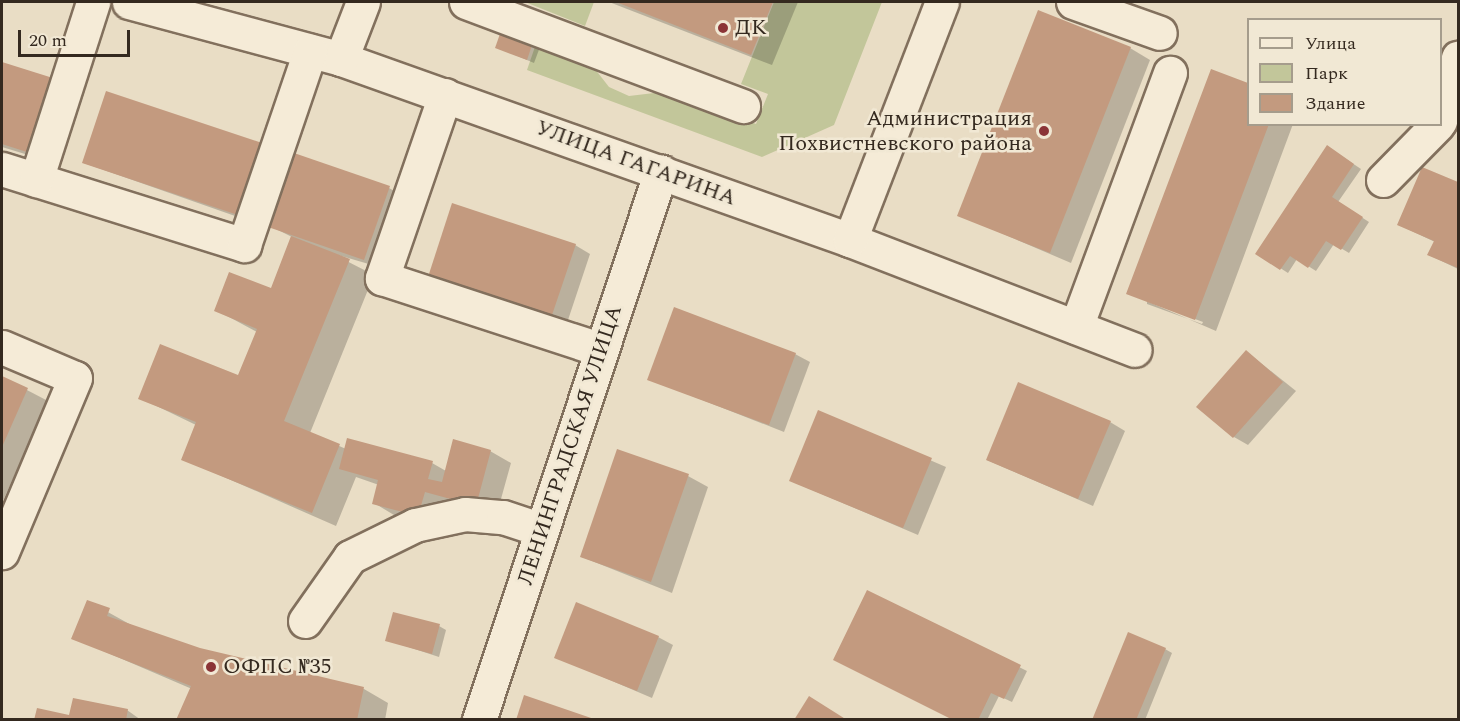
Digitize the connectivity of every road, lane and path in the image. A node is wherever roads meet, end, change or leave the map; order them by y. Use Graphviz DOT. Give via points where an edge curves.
graph roads {
  1 [pos="93,2"];
  2 [pos="129,2"];
  3 [pos="363,2"];
  4 [pos="466,2"];
  5 [pos="942,2"];
  6 [pos="1073,2"];
  7 [pos="1160,33"];
  8 [pos="326,55"];
  9 [pos="1458,58"];
  10 [pos="1170,73"];
  11 [pos="445,95"];
  12 [pos="743,106"];
  13 [pos="1442,113"];
  14 [pos="1436,126"];
  15 [pos="2,169"];
  16 [pos="661,171"];
  17 [pos="36,180"];
  18 [pos="1383,180"];
  19 [pos="850,240"];
  20 [pos="1076,327"];
  21 [pos="2,347"];
  22 [pos="602,350"];
  23 [pos="1135,350"];
  24 [pos="542,530"];
  25 [pos="2,552"];
  26 [pos="305,621"];
  27 [pos="479,720"];
  1 -- 17 [label="street"];
  2 -- 8 [label="street, УЛИЦА ГАГАРИНА"];
  3 -- 8 [label="street"];
  4 -- 12 [label="street"];
  5 -- 19 [label="street"];
  6 -- 7 [label="street"];
  8 -- 11 [label="street, УЛИЦА ГАГАРИНА"];
  8 -- 17 [label="street" via="244,245"];
  9 -- 13 [label="street"];
  10 -- 20 [label="street"];
  11 -- 16 [label="street, УЛИЦА ГАГАРИНА"];
  11 -- 22 [label="street" via="382,278"];
  14 -- 18 [label="street"];
  15 -- 17 [label="street"];
  16 -- 19 [label="street, УЛИЦА ГАГАРИНА"];
  16 -- 22 [label="street, ЛЕНИНГРАДСКАЯ УЛИЦА"];
  19 -- 20 [label="street, УЛИЦА ГАГАРИНА"];
  20 -- 23 [label="street, УЛИЦА ГАГАРИНА"];
  21 -- 25 [label="street" via="75,378"];
  22 -- 24 [label="street, ЛЕНИНГРАДСКАЯ УЛИЦА"];
  24 -- 26 [label="street" via="503,517 465,514 415,525 350,557"];
  24 -- 27 [label="street, ЛЕНИНГРАДСКАЯ УЛИЦА"];
}
